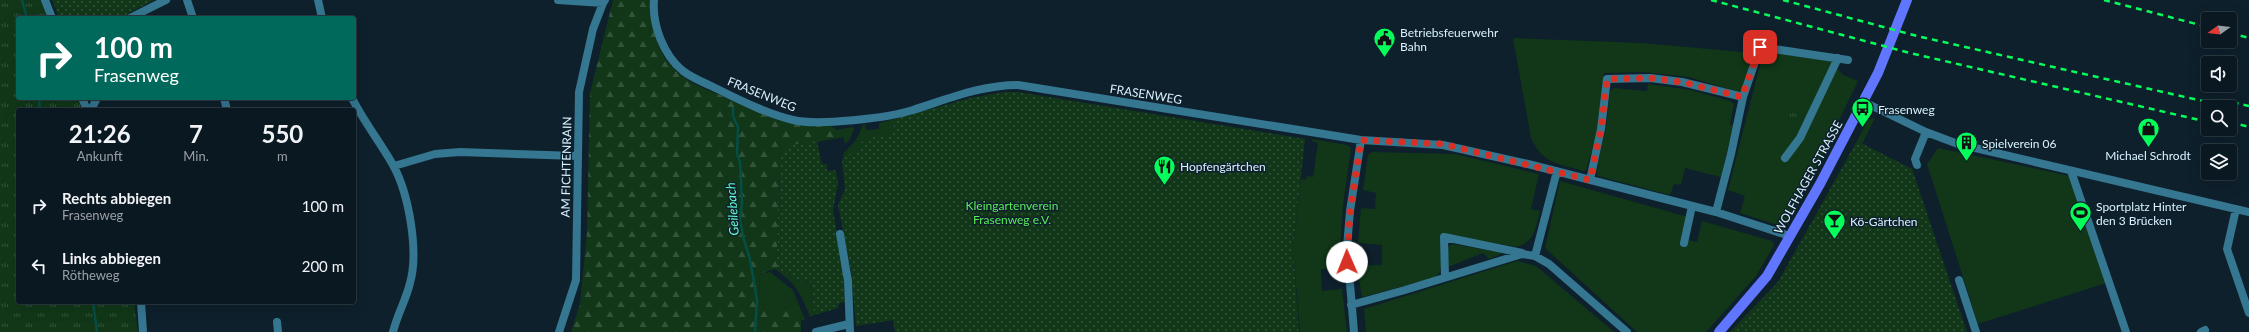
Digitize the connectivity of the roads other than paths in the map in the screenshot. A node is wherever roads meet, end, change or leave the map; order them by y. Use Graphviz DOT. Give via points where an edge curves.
graph roads {
  1 [pos="44,0"];
  2 [pos="166,0"];
  3 [pos="187,0"];
  4 [pos="318,0"];
  5 [pos="558,0"];
  6 [pos="654,0"];
  7 [pos="1907,0"];
  8 [pos="604,1"];
  9 [pos="51,16"];
  10 [pos="134,16"];
  11 [pos="193,16"];
  12 [pos="322,16"];
  13 [pos="1838,58"];
  14 [pos="1848,60"];
  15 [pos="1742,97"];
  16 [pos="353,100"];
  17 [pos="1864,102"];
  18 [pos="1926,132"];
  19 [pos="1361,140"];
  20 [pos="577,156"];
  21 [pos="1785,158"];
  22 [pos="1917,165"];
  23 [pos="394,166"];
  24 [pos="1557,171"];
  25 [pos="2071,171"];
  26 [pos="1590,180"];
  27 [pos="1692,206"];
  28 [pos="2236,209"];
  29 [pos="1716,212"];
  30 [pos="2249,212"];
  31 [pos="840,234"];
  32 [pos="1790,236"];
  33 [pos="1684,243"];
  34 [pos="1522,254"];
  35 [pos="1535,256"];
  36 [pos="1445,277"];
  37 [pos="1959,280"];
  38 [pos="141,304"];
  39 [pos="1351,305"];
  40 [pos="2249,313"];
  41 [pos="277,322"];
  42 [pos="850,328"];
  43 [pos="143,332"];
  44 [pos="278,332"];
  45 [pos="393,332"];
  46 [pos="559,332"];
  47 [pos="816,332"];
  48 [pos="1354,332"];
  49 [pos="1627,332"];
  50 [pos="1719,332"];
  51 [pos="1976,332"];
  52 [pos="2126,332"];
  1 -- 9 [label="street"];
  2 -- 10 [label="street"];
  3 -- 11 [label="street"];
  4 -- 12 [label="street"];
  5 -- 8 [label="street"];
  6 -- 19 [label="street, FRASENWEG" via="657,27 662,42 682,70 717,89 776,115 794,120 811,122 885,117 973,90 1018,85"];
  7 -- 17 [label="main road, WOLFHAGER STRASSE"];
  8 -- 20 [label="street, AM FICHTENRAIN" via="593,29 579,92"];
  13 -- 14 [label="street"];
  13 -- 15 [label="street" via="1760,47"];
  13 -- 21 [label="street" via="1800,138"];
  15 -- 26 [label="street" via="1682,82 1650,78 1607,79 1601,129"];
  15 -- 29 [label="street" via="1732,154"];
  16 -- 23 [label="street" via="363,121"];
  17 -- 18 [label="street"];
  17 -- 32 [label="main road, WOLFHAGER STRASSE"];
  18 -- 22 [label="street" via="1916,159"];
  18 -- 25 [label="street" via="1958,144"];
  19 -- 24 [label="street, FRASENWEG" via="1443,144"];
  19 -- 39 [label="street" via="1347,248"];
  20 -- 23 [label="street" via="460,152 435,154"];
  20 -- 46 [label="street, AM FICHTENRAIN" via="576,280"];
  23 -- 45 [label="street" via="408,206 413,234 411,283"];
  24 -- 26 [label="street, FRASENWEG"];
  24 -- 35 [label="street"];
  25 -- 28 [label="street"];
  25 -- 52 [label="street"];
  26 -- 27 [label="street, FRASENWEG"];
  27 -- 29 [label="street, FRASENWEG"];
  27 -- 33 [label="street"];
  28 -- 30 [label="street"];
  28 -- 40 [label="street" via="2227,249"];
  29 -- 32 [label="street, FRASENWEG"];
  31 -- 42 [label="street" via="848,281"];
  32 -- 50 [label="main road, WOLFHAGER STRASSE" via="1767,276"];
  34 -- 35 [label="street"];
  34 -- 36 [label="street"];
  34 -- 36 [label="street" via="1444,237"];
  35 -- 49 [label="street" via="1569,280"];
  36 -- 39 [label="street"];
  37 -- 51 [label="street"];
  38 -- 43 [label="street"];
  39 -- 48 [label="street"];
  41 -- 44 [label="street"];
  42 -- 47 [label="street"];
}
